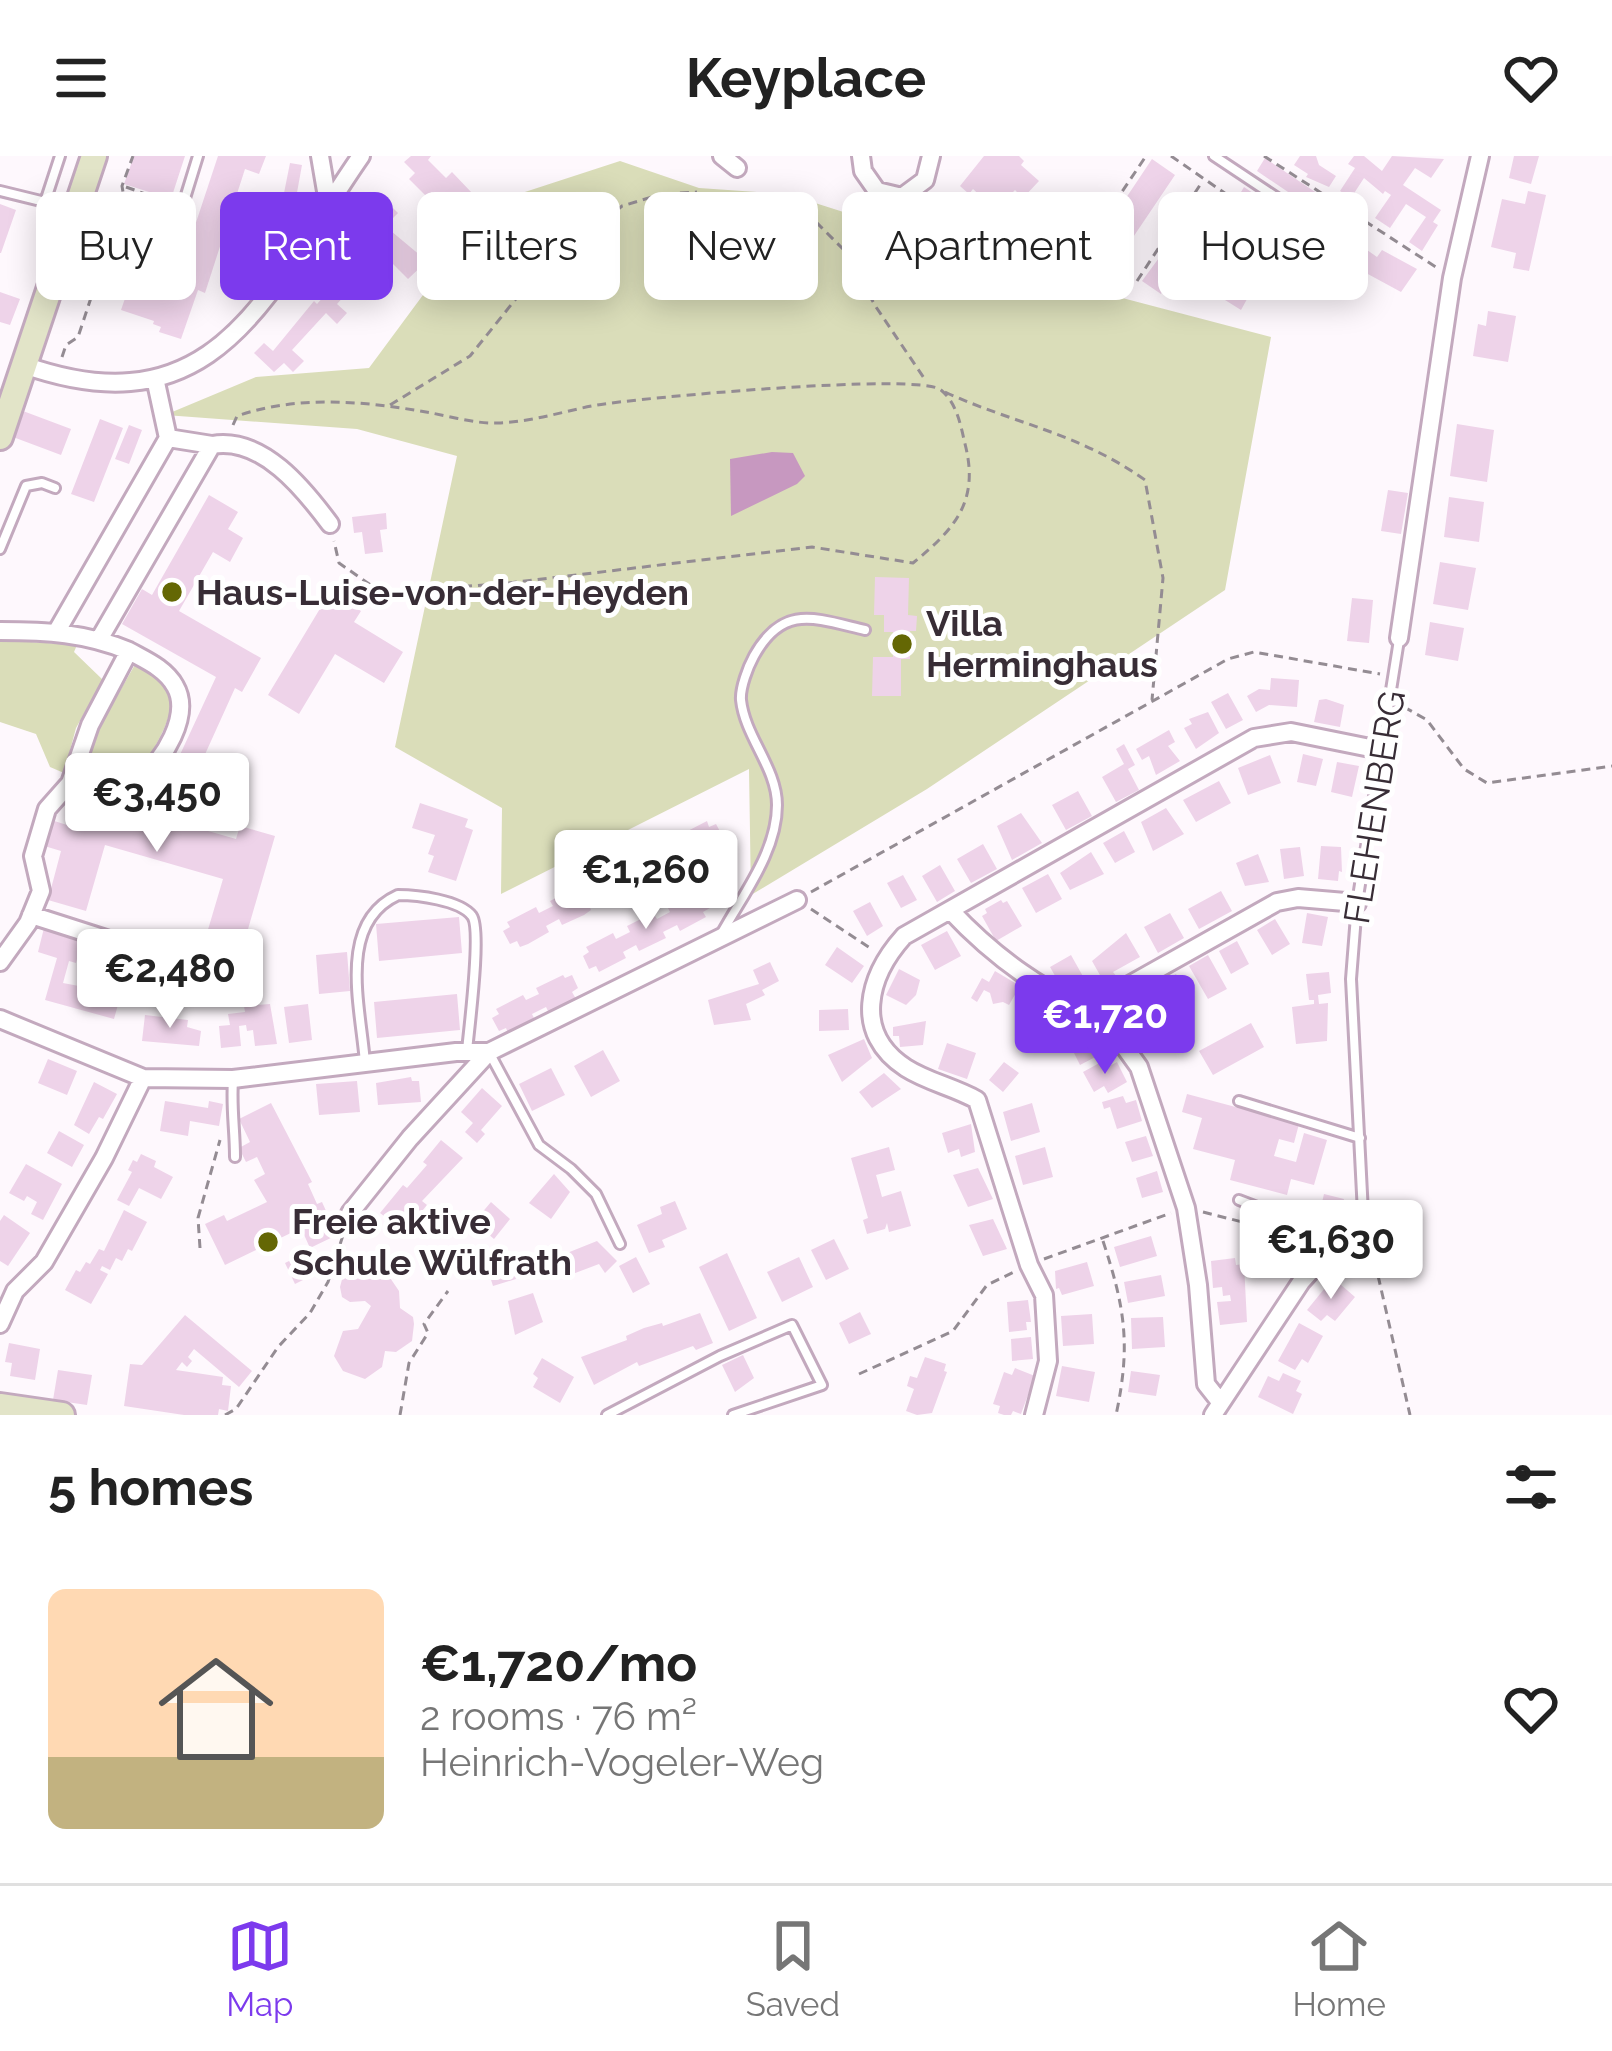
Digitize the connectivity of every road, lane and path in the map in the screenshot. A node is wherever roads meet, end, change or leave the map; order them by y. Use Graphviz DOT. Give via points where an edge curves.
graph roads {
  1 [pos="60,156"];
  2 [pos="94,156"];
  3 [pos="133,156"];
  4 [pos="199,156"];
  5 [pos="319,156"];
  6 [pos="362,156"];
  7 [pos="861,156"];
  8 [pos="931,156"];
  9 [pos="1146,156"];
  10 [pos="1171,156"];
  11 [pos="1214,156"];
  12 [pos="1264,156"];
  13 [pos="1480,156"];
  14 [pos="729,162"];
  15 [pos="1204,180"];
  16 [pos="122,186"];
  17 [pos="0,191"];
  18 [pos="48,192"];
  19 [pos="82,192"];
  20 [pos="140,192"];
  21 [pos="186,192"];
  22 [pos="326,192"];
  23 [pos="336,192"];
  24 [pos="719,192"];
  25 [pos="1122,192"];
  26 [pos="1222,192"];
  27 [pos="1268,192"];
  28 [pos="1320,192"];
  29 [pos="644,199"];
  30 [pos="36,200"];
  31 [pos="1368,223"];
  32 [pos="818,224"];
  33 [pos="1452,278"];
  34 [pos="1137,281"];
  35 [pos="46,300"];
  36 [pos="265,300"];
  37 [pos="24,365"];
  38 [pos="56,376"];
  39 [pos="155,378"];
  40 [pos="927,383"];
  41 [pos="389,406"];
  42 [pos="0,437"];
  43 [pos="168,438"];
  44 [pos="219,444"];
  45 [pos="55,488"];
  46 [pos="330,524"];
  47 [pos="0,549"];
  48 [pos="865,630"];
  49 [pos="0,631"];
  50 [pos="57,631"];
  51 [pos="100,638"];
  52 [pos="1399,638"];
  53 [pos="129,650"];
  54 [pos="1394,676"];
  55 [pos="1152,700"];
  56 [pos="1392,700"];
  57 [pos="1380,750"];
  58 [pos="78,764"];
  59 [pos="1612,766"];
  60 [pos="797,900"];
  61 [pos="1357,903"];
  62 [pos="950,910"];
  63 [pos="32,915"];
  64 [pos="720,938"];
  65 [pos="884,958"];
  66 [pos="0,962"];
  67 [pos="92,982"];
  68 [pos="1108,1016"];
  69 [pos="0,1019"];
  70 [pos="467,1052"];
  71 [pos="489,1052"];
  72 [pos="365,1063"];
  73 [pos="143,1078"];
  74 [pos="233,1079"];
  75 [pos="1239,1101"];
  76 [pos="230,1115"];
  77 [pos="1360,1138"];
  78 [pos="235,1157"];
  79 [pos="1239,1200"];
  80 [pos="350,1213"];
  81 [pos="1363,1213"];
  82 [pos="1102,1237"];
  83 [pos="620,1244"];
  84 [pos="200,1248"];
  85 [pos="1328,1253"];
  86 [pos="1029,1264"];
  87 [pos="448,1291"];
  88 [pos="0,1324"];
  89 [pos="859,1374"];
  90 [pos="0,1406"];
  91 [pos="1217,1409"];
  92 [pos="62,1415"];
  93 [pos="225,1415"];
  94 [pos="400,1415"];
  95 [pos="608,1415"];
  96 [pos="734,1415"];
  97 [pos="1034,1415"];
  98 [pos="1116,1415"];
  99 [pos="1410,1415"];
  1 -- 18 [label="lane"];
  2 -- 19 [label="main road"];
  3 -- 16 [label="path"];
  4 -- 21 [label="lane"];
  5 -- 22 [label="street"];
  6 -- 23 [label="street"];
  7 -- 8 [label="street" via="877,191 902,197 925,180"];
  9 -- 25 [label="path"];
  10 -- 15 [label="path"];
  11 -- 27 [label="lane"];
  12 -- 28 [label="path"];
  13 -- 33 [label="street, FLEHENBERG"];
  14 -- 24 [label="path"];
  15 -- 26 [label="path"];
  15 -- 34 [label="path"];
  16 -- 20 [label="path"];
  16 -- 38 [label="path" via="77,337"];
  17 -- 30 [label="lane"];
  29 -- 41 [label="path" via="622,206 523,290 470,356"];
  31 -- 33 [label="path"];
  32 -- 40 [label="path" via="843,249"];
  33 -- 52 [label="street, FLEHENBERG"];
  35 -- 37 [label="main road"];
  36 -- 39 [label="street" via="200,363"];
  37 -- 38 [label="street"];
  37 -- 42 [label="main road"];
  38 -- 39 [label="street" via="113,385"];
  39 -- 43 [label="street"];
  40 -- 41 [label="path" via="843,382 495,423"];
  40 -- 46 [label="path" via="958,413 968,495 950,533 913,563 812,547 382,593 339,563"];
  40 -- 55 [label="path" via="1108,454 1145,480 1163,578"];
  41 -- 44 [label="path" via="270,405 237,416"];
  43 -- 44 [label="street"];
  43 -- 50 [label="street"];
  44 -- 46 [label="street" via="259,455 296,479"];
  44 -- 51 [label="street"];
  45 -- 47 [label="lane" via="26,486"];
  48 -- 64 [label="lane" via="789,618 767,633 750,664 741,698 778,804 770,847"];
  49 -- 50 [label="street"];
  50 -- 51 [label="street"];
  51 -- 53 [label="street"];
  52 -- 54 [label="lane, FLEHENBERG"];
  53 -- 58 [label="street"];
  53 -- 58 [label="street" via="177,688 180,710 166,751 140,780"];
  54 -- 55 [label="path" via="1255,652"];
  54 -- 56 [label="lane, FLEHENBERG"];
  55 -- 60 [label="path"];
  56 -- 57 [label="lane, FLEHENBERG"];
  56 -- 59 [label="path" via="1427,720 1463,769 1487,783"];
  57 -- 61 [label="lane, FLEHENBERG"];
  57 -- 62 [label="street" via="1292,732 1254,739"];
  58 -- 63 [label="street" via="47,809 33,856 41,891"];
  60 -- 64 [label="street"];
  60 -- 65 [label="path"];
  61 -- 68 [label="street" via="1277,902 1124,988"];
  61 -- 77 [label="lane, FLEHENBERG" via="1351,979"];
  62 -- 65 [label="street" via="904,936"];
  62 -- 68 [label="street" via="987,950"];
  63 -- 66 [label="street"];
  63 -- 67 [label="street" via="106,939"];
  64 -- 71 [label="street"];
  65 -- 86 [label="street" via="869,1005 874,1026 895,1060 977,1100"];
  68 -- 91 [label="street" via="1139,1067 1186,1208 1206,1384"];
  69 -- 73 [label="street"];
  70 -- 71 [label="street"];
  70 -- 72 [label="street"];
  70 -- 72 [label="lane" via="476,925 462,908 398,896 369,915 360,938"];
  71 -- 80 [label="street"];
  71 -- 83 [label="lane" via="539,1145 596,1194"];
  72 -- 74 [label="street"];
  73 -- 74 [label="street"];
  73 -- 88 [label="street" via="44,1262 15,1291"];
  74 -- 76 [label="lane"];
  75 -- 77 [label="lane"];
  76 -- 78 [label="lane"];
  76 -- 84 [label="path" via="205,1186"];
  77 -- 81 [label="lane, FLEHENBERG"];
  79 -- 85 [label="lane" via="1299,1223"];
  80 -- 93 [label="path" via="310,1313"];
  81 -- 85 [label="street"];
  81 -- 99 [label="path"];
  82 -- 98 [label="path" via="1122,1298 1127,1352"];
  85 -- 91 [label="street"];
  86 -- 89 [label="path" via="987,1285 953,1330"];
  86 -- 97 [label="street" via="1044,1295 1048,1361"];
  87 -- 94 [label="path" via="424,1324 428,1333 410,1363"];
  90 -- 92 [label="main road"];
  95 -- 96 [label="lane" via="792,1325 822,1385"];
}
